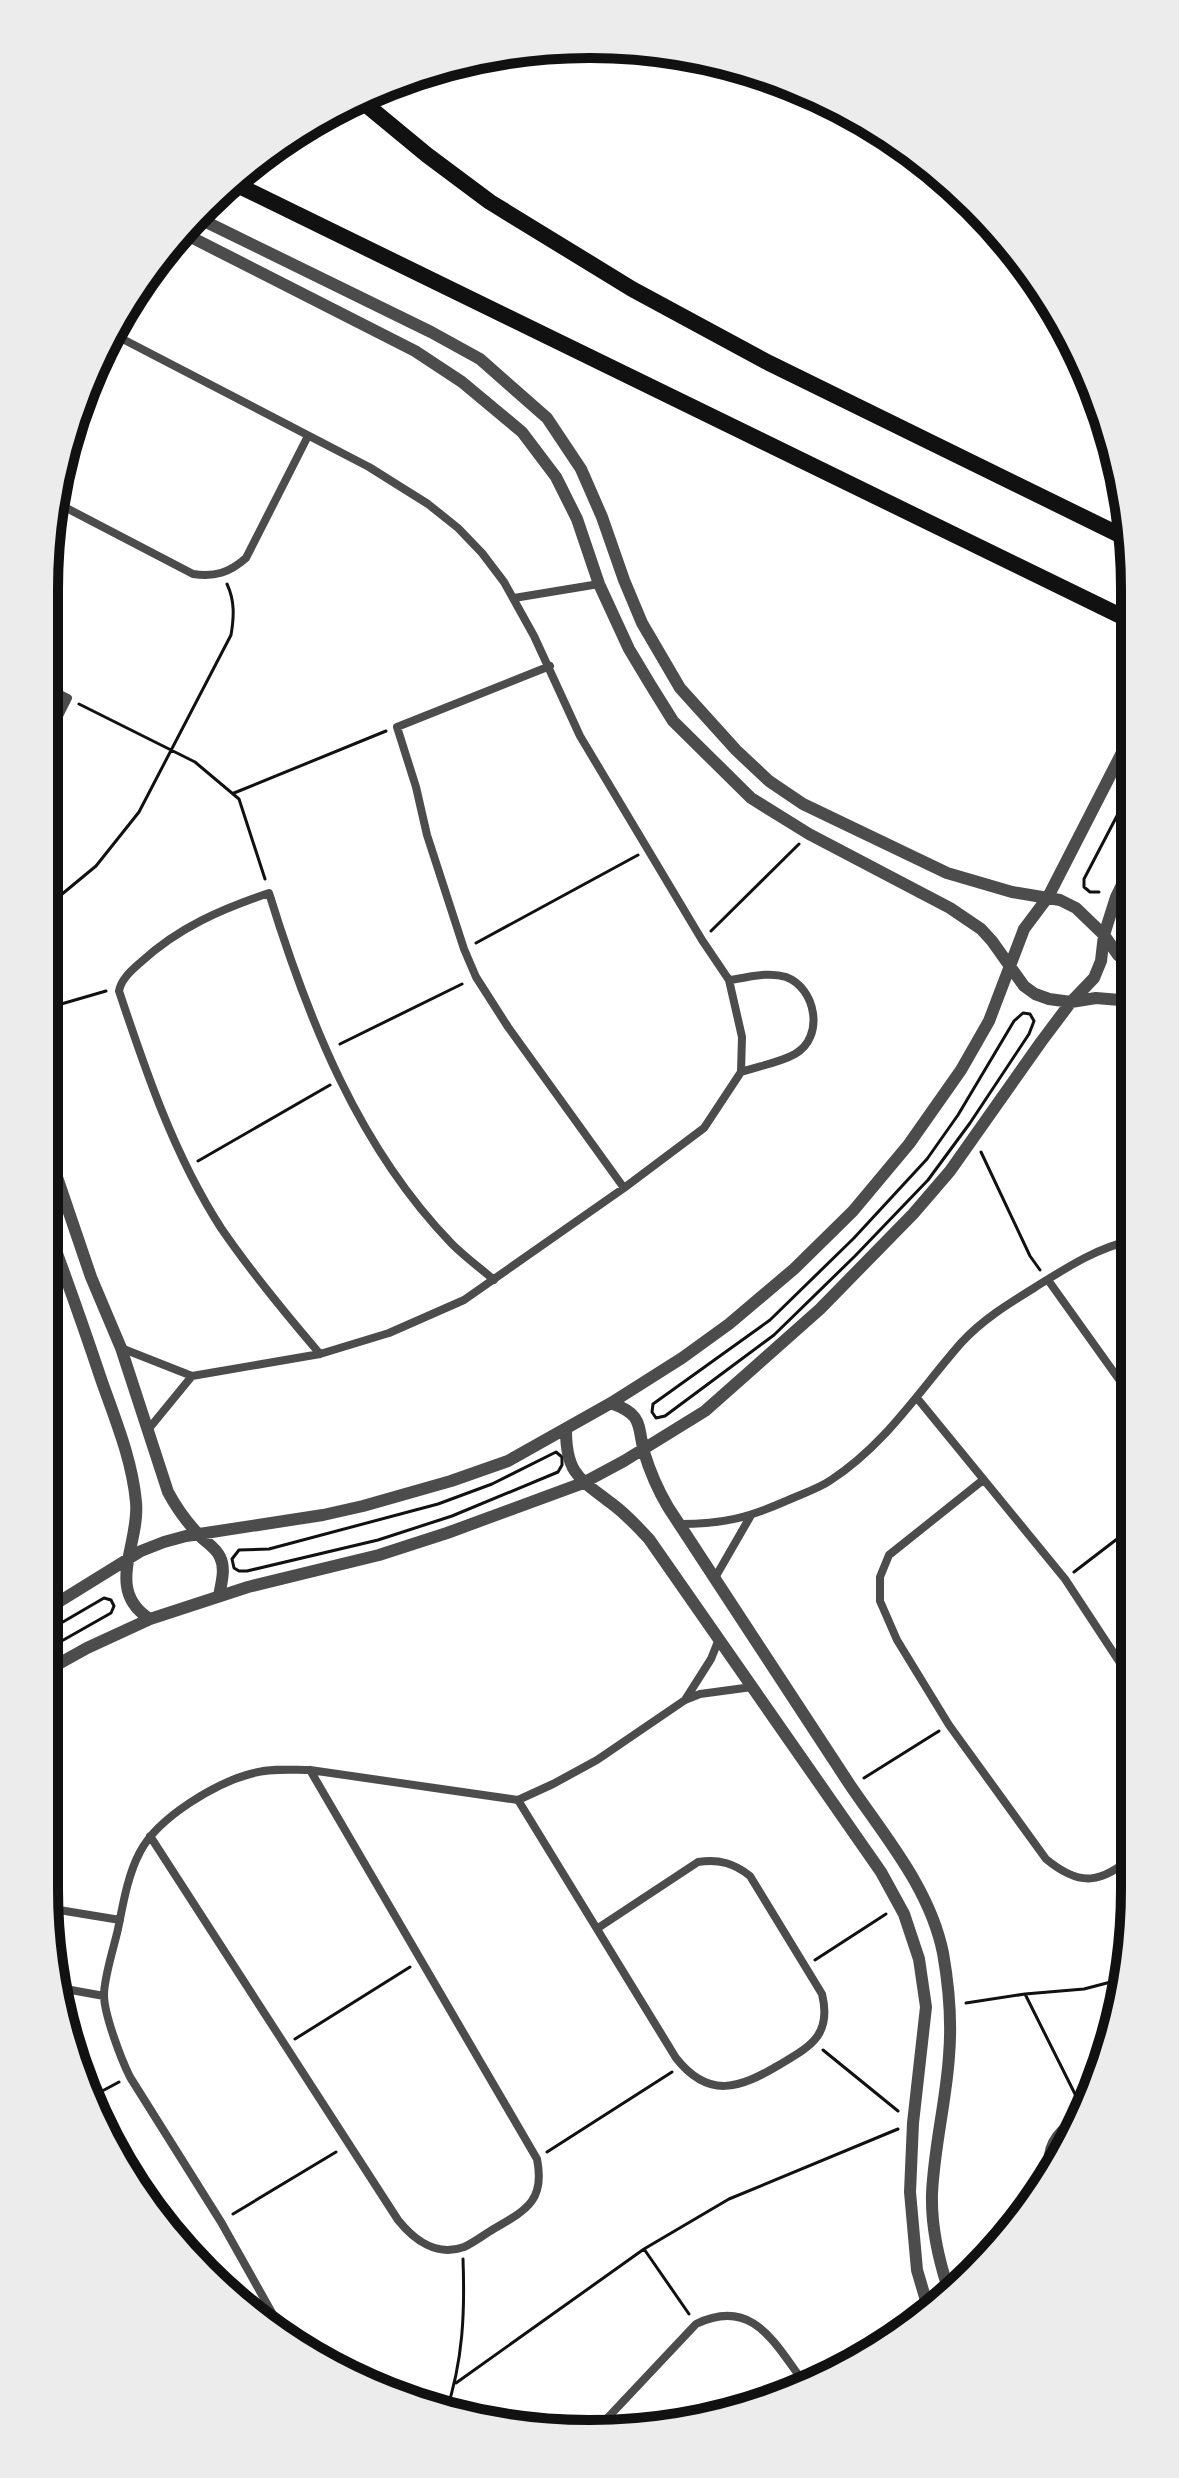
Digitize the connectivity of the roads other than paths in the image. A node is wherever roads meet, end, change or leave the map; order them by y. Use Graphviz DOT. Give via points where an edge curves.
graph roads {
  1 [pos="368,106"];
  2 [pos="242,187"];
  3 [pos="206,222"];
  4 [pos="192,237"];
  5 [pos="121,338"];
  6 [pos="308,436"];
  7 [pos="65,507"];
  8 [pos="1118,534"];
  9 [pos="599,584"];
  10 [pos="514,598"];
  11 [pos="1121,616"];
  12 [pos="550,666"];
  13 [pos="58,693"];
  14 [pos="58,718"];
  15 [pos="1121,755"];
  16 [pos="1121,887"];
  17 [pos="1048,897"];
  18 [pos="1104,935"];
  19 [pos="1121,957"];
  20 [pos="1009,966"];
  21 [pos="729,980"];
  22 [pos="1121,1000"];
  23 [pos="1071,1002"];
  24 [pos="741,1072"];
  25 [pos="58,1180"];
  26 [pos="624,1188"];
  27 [pos="1121,1243"];
  28 [pos="58,1256"];
  29 [pos="91,1277"];
  30 [pos="494,1280"];
  31 [pos="1048,1280"];
  32 [pos="69,1285"];
  33 [pos="121,1348"];
  34 [pos="320,1354"];
  35 [pos="192,1376"];
  36 [pos="1121,1379"];
  37 [pos="917,1398"];
  38 [pos="611,1403"];
  39 [pos="566,1430"];
  40 [pos="147,1431"];
  41 [pos="124,1445"];
  42 [pos="643,1449"];
  43 [pos="983,1480"];
  44 [pos="583,1483"];
  45 [pos="750,1517"];
  46 [pos="680,1524"];
  47 [pos="198,1535"];
  48 [pos="128,1560"];
  49 [pos="716,1576"];
  50 [pos="219,1596"];
  51 [pos="58,1602"];
  52 [pos="150,1619"];
  53 [pos="719,1638"];
  54 [pos="58,1664"];
  55 [pos="1121,1664"];
  56 [pos="752,1687"];
  57 [pos="685,1700"];
  58 [pos="310,1770"];
  59 [pos="518,1800"];
  60 [pos="150,1836"];
  61 [pos="1121,1867"];
  62 [pos="59,1910"];
  63 [pos="120,1920"];
  64 [pos="598,1928"];
  65 [pos="68,1989"];
  66 [pos="104,1996"];
  67 [pos="950,2005"];
  68 [pos="926,2007"];
  69 [pos="1065,2125"];
  70 [pos="1048,2157"];
  71 [pos="946,2282"];
  72 [pos="926,2300"];
  73 [pos="273,2315"];
  74 [pos="800,2377"];
  75 [pos="606,2420"];
  1 -- 8 [label="main road" via="490,202 632,289 769,363"];
  2 -- 11 [label="main road"];
  3 -- 17 [label="street" via="480,359 547,418 581,469 642,623 680,688 769,781 803,804 947,873"];
  4 -- 9 [label="street" via="415,351 485,400 522,432 556,477"];
  5 -- 6 [label="street"];
  6 -- 7 [label="street" via="246,558 222,574 193,574"];
  6 -- 10 [label="street" via="369,467 438,512 482,553"];
  9 -- 10 [label="street"];
  9 -- 20 [label="street" via="629,649 673,721 751,798 950,908 981,929"];
  10 -- 12 [label="street"];
  12 -- 21 [label="street" via="580,736"];
  12 -- 26 [label="street" via="397,727 476,977"];
  13 -- 14 [label="street" via="68,698"];
  15 -- 17 [label="street"];
  16 -- 18 [label="street"];
  17 -- 18 [label="street" via="1076,908"];
  17 -- 20 [label="street" via="1024,929"];
  18 -- 19 [label="street"];
  18 -- 23 [label="street" via="1094,978"];
  20 -- 23 [label="street" via="1035,994"];
  20 -- 38 [label="street" via="989,1021 961,1070 853,1211 729,1324"];
  21 -- 24 [label="street" via="742,1037"];
  21 -- 24 [label="street" via="786,978 799,985 814,1012 813,1028 797,1053"];
  22 -- 23 [label="street"];
  23 -- 42 [label="street" via="913,1214 820,1309 705,1411"];
  24 -- 26 [label="street" via="704,1128"];
  25 -- 29 [label="street"];
  26 -- 30 [label="street"];
  27 -- 31 [label="street" via="1074,1262"];
  28 -- 32 [label="street"];
  29 -- 32 [label="street"];
  29 -- 33 [label="street"];
  30 -- 34 [label="street" via="464,1300 403,1327"];
  30 -- 34 [label="street" via="453,1244 381,1153 326,1051 269,893 225,908 176,934 119,987 151,1086 187,1167 266,1290"];
  31 -- 36 [label="street"];
  31 -- 37 [label="street" via="996,1312 963,1341"];
  32 -- 41 [label="street"];
  33 -- 35 [label="street"];
  33 -- 40 [label="street"];
  34 -- 35 [label="street"];
  35 -- 40 [label="street"];
  37 -- 43 [label="street"];
  37 -- 45 [label="street" via="857,1462 827,1483"];
  38 -- 39 [label="street"];
  38 -- 42 [label="street" via="639,1425"];
  39 -- 44 [label="street" via="568,1452"];
  39 -- 47 [label="street" via="508,1461 405,1495 323,1515"];
  40 -- 41 [label="street"];
  40 -- 47 [label="street" via="168,1492"];
  41 -- 48 [label="street" via="137,1520"];
  42 -- 44 [label="street"];
  42 -- 46 [label="street" via="656,1486"];
  43 -- 55 [label="street" via="1065,1579"];
  43 -- 61 [label="street" via="889,1555 880,1577 885,1616 949,1725 1046,1859 1079,1879 1099,1878"];
  44 -- 50 [label="street" via="379,1555"];
  44 -- 53 [label="street" via="649,1539"];
  45 -- 46 [label="street"];
  45 -- 49 [label="street"];
  46 -- 49 [label="street"];
  47 -- 48 [label="street" via="164,1542"];
  47 -- 50 [label="street" via="221,1558"];
  48 -- 51 [label="street"];
  48 -- 52 [label="street" via="127,1592 138,1612"];
  49 -- 67 [label="street" via="902,1859 926,1904 943,1953"];
  50 -- 52 [label="street"];
  52 -- 54 [label="street"];
  53 -- 56 [label="street"];
  53 -- 57 [label="street"];
  56 -- 57 [label="street"];
  56 -- 68 [label="street" via="899,1905 919,1959"];
  57 -- 59 [label="street" via="597,1760"];
  58 -- 59 [label="street"];
  58 -- 60 [label="street" via="256,1772 230,1781"];
  58 -- 60 [label="street" via="537,2159 539,2185 527,2209 463,2247 426,2246 410,2235"];
  59 -- 64 [label="street"];
  60 -- 63 [label="street" via="139,1853"];
  62 -- 63 [label="street"];
  63 -- 66 [label="street"];
  64 -- 64 [label="street" via="698,1862 739,1867 750,1876 822,1994 824,2021 814,2042 751,2081 731,2087 704,2081 682,2065"];
  65 -- 66 [label="street"];
  66 -- 73 [label="street" via="130,2077"];
  67 -- 68 [label="street"];
  67 -- 71 [label="street" via="932,2195 938,2259"];
  68 -- 72 [label="street" via="910,2192 917,2270"];
  69 -- 70 [label="street" via="1053,2139"];
  74 -- 75 [label="street" via="760,2326 745,2318 711,2317 696,2324"];
}
